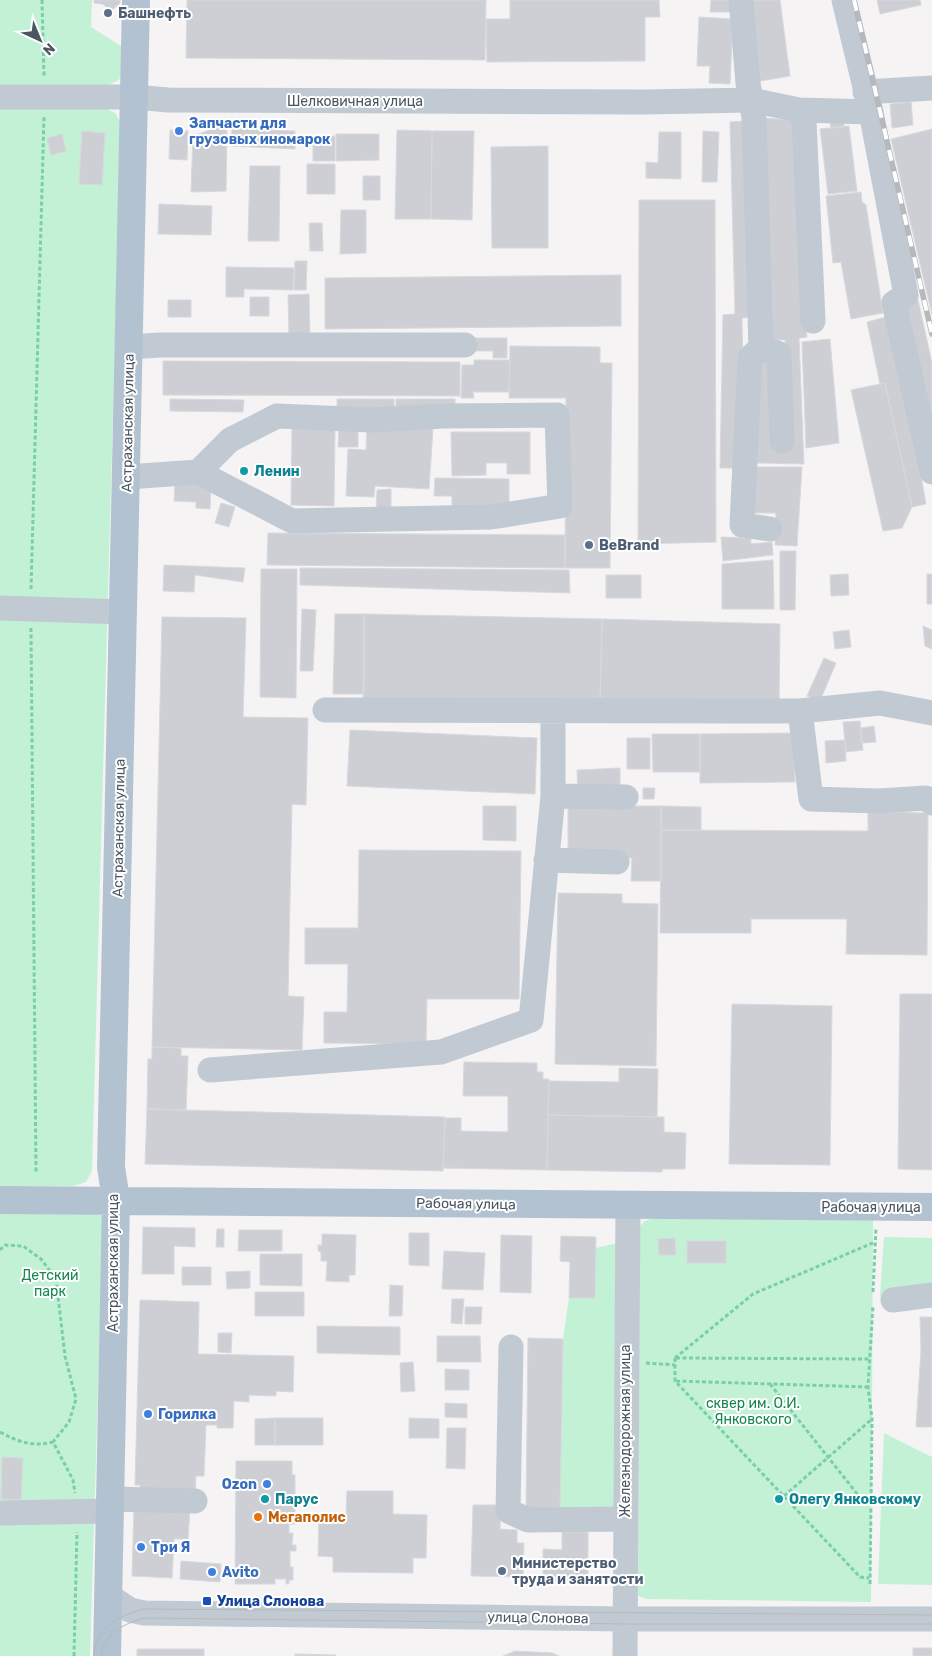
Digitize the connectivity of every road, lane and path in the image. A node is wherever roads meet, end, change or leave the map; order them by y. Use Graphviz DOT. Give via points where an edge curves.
graph roads {
  1 [pos="42,0"];
  2 [pos="136,0"];
  3 [pos="740,0"];
  4 [pos="844,0"];
  5 [pos="932,88"];
  6 [pos="0,97"];
  7 [pos="44,97"];
  8 [pos="135,97"];
  9 [pos="751,100"];
  10 [pos="868,102"];
  11 [pos="799,110"];
  12 [pos="813,321"];
  13 [pos="465,345"];
  14 [pos="130,347"];
  15 [pos="761,347"];
  16 [pos="782,441"];
  17 [pos="198,472"];
  18 [pos="932,472"];
  19 [pos="127,477"];
  20 [pos="770,529"];
  21 [pos="0,608"];
  22 [pos="30,608"];
  23 [pos="124,612"];
  24 [pos="325,710"];
  25 [pos="553,710"];
  26 [pos="800,711"];
  27 [pos="932,713"];
  28 [pos="553,796"];
  29 [pos="626,797"];
  30 [pos="932,803"];
  31 [pos="546,860"];
  32 [pos="617,862"];
  33 [pos="210,1070"];
  34 [pos="36,1172"];
  35 [pos="0,1200"];
  36 [pos="116,1200"];
  37 [pos="628,1206"];
  38 [pos="932,1207"];
  39 [pos="877,1208"];
  40 [pos="875,1242"];
  41 [pos="0,1250"];
  42 [pos="932,1295"];
  43 [pos="880,1299"];
  44 [pos="511,1347"];
  45 [pos="675,1358"];
  46 [pos="870,1359"];
  47 [pos="656,1364"];
  48 [pos="675,1365"];
  49 [pos="675,1381"];
  50 [pos="770,1384"];
  51 [pos="868,1387"];
  52 [pos="872,1419"];
  53 [pos="0,1432"];
  54 [pos="53,1442"];
  55 [pos="828,1458"];
  56 [pos="784,1496"];
  57 [pos="195,1501"];
  58 [pos="869,1501"];
  59 [pos="110,1505"];
  60 [pos="77,1510"];
  61 [pos="0,1513"];
  62 [pos="625,1519"];
  63 [pos="869,1578"];
  64 [pos="870,1584"];
  65 [pos="109,1596"];
  66 [pos="144,1613"];
  67 [pos="625,1619"];
  68 [pos="932,1619"];
  69 [pos="108,1643"];
  70 [pos="74,1656"];
  71 [pos="624,1656"];
  1 -- 7 [label="path"];
  2 -- 8 [label="main road, Астраханская улица"];
  3 -- 9 [label="street"];
  4 -- 10 [label="street"];
  5 -- 10 [label="street, Шелковичная улица"];
  6 -- 7 [label="street, Шелковичная улица"];
  7 -- 8 [label="street, Шелковичная улица"];
  7 -- 22 [label="path"];
  8 -- 9 [label="street, Шелковичная улица" via="168,100"];
  8 -- 14 [label="main road, Астраханская улица"];
  9 -- 11 [label="street, Шелковичная улица"];
  9 -- 15 [label="street"];
  10 -- 11 [label="street, Шелковичная улица"];
  10 -- 18 [label="street" via="906,295 894,303"];
  11 -- 12 [label="street" via="804,120"];
  13 -- 14 [label="street" via="160,344"];
  14 -- 19 [label="main road, Астраханская улица"];
  15 -- 16 [label="street" via="778,354"];
  15 -- 20 [label="street" via="750,358 742,525"];
  17 -- 17 [label="street" via="230,440 277,416 372,420 557,415 560,506 491,517 292,521"];
  17 -- 19 [label="street"];
  19 -- 23 [label="main road, Астраханская улица"];
  21 -- 22 [label="street"];
  22 -- 23 [label="street"];
  22 -- 34 [label="path"];
  23 -- 36 [label="main road, Астраханская улица" via="110,1167"];
  24 -- 25 [label="street"];
  25 -- 26 [label="street"];
  25 -- 28 [label="street"];
  26 -- 27 [label="street" via="880,703"];
  26 -- 30 [label="street" via="811,799 879,801 926,798"];
  28 -- 29 [label="street"];
  28 -- 31 [label="street"];
  31 -- 32 [label="street"];
  31 -- 33 [label="street" via="531,1020 440,1052"];
  35 -- 36 [label="main road, Рабочая улица"];
  36 -- 37 [label="main road, Рабочая улица"];
  36 -- 59 [label="main road, Астраханская улица"];
  37 -- 39 [label="main road, Рабочая улица"];
  37 -- 62 [label="street, Железнодорожная улица"];
  38 -- 39 [label="main road, Рабочая улица"];
  39 -- 40 [label="path"];
  40 -- 43 [label="path"];
  40 -- 45 [label="path" via="753,1294"];
  41 -- 54 [label="path" via="5,1245 23,1246 41,1260 56,1279 65,1356 76,1399 69,1422"];
  42 -- 43 [label="street"];
  43 -- 46 [label="path"];
  44 -- 62 [label="street" via="508,1511 528,1520"];
  45 -- 46 [label="path"];
  45 -- 48 [label="path"];
  46 -- 51 [label="path"];
  47 -- 48 [label="path"];
  48 -- 49 [label="path"];
  49 -- 50 [label="path"];
  49 -- 56 [label="path"];
  50 -- 51 [label="path"];
  50 -- 55 [label="path"];
  51 -- 52 [label="path"];
  52 -- 55 [label="path"];
  52 -- 58 [label="path"];
  53 -- 54 [label="path" via="38,1446"];
  54 -- 60 [label="path" via="72,1480"];
  55 -- 56 [label="path"];
  55 -- 58 [label="path" via="862,1500"];
  56 -- 63 [label="path" via="860,1578"];
  57 -- 59 [label="street"];
  58 -- 63 [label="path"];
  59 -- 60 [label="street"];
  59 -- 65 [label="main road, Астраханская улица"];
  60 -- 61 [label="street"];
  60 -- 70 [label="path"];
  62 -- 67 [label="street, Железнодорожная улица"];
  63 -- 64 [label="path"];
  65 -- 66 [label="street, улица Слонова" via="130,1610"];
  65 -- 69 [label="main road, Астраханская улица"];
  66 -- 67 [label="street, улица Слонова"];
  66 -- 69 [label="street, улица Слонова" via="119,1622"];
  67 -- 68 [label="street, улица Слонова"];
  67 -- 71 [label="street, Железнодорожная улица"];
}
